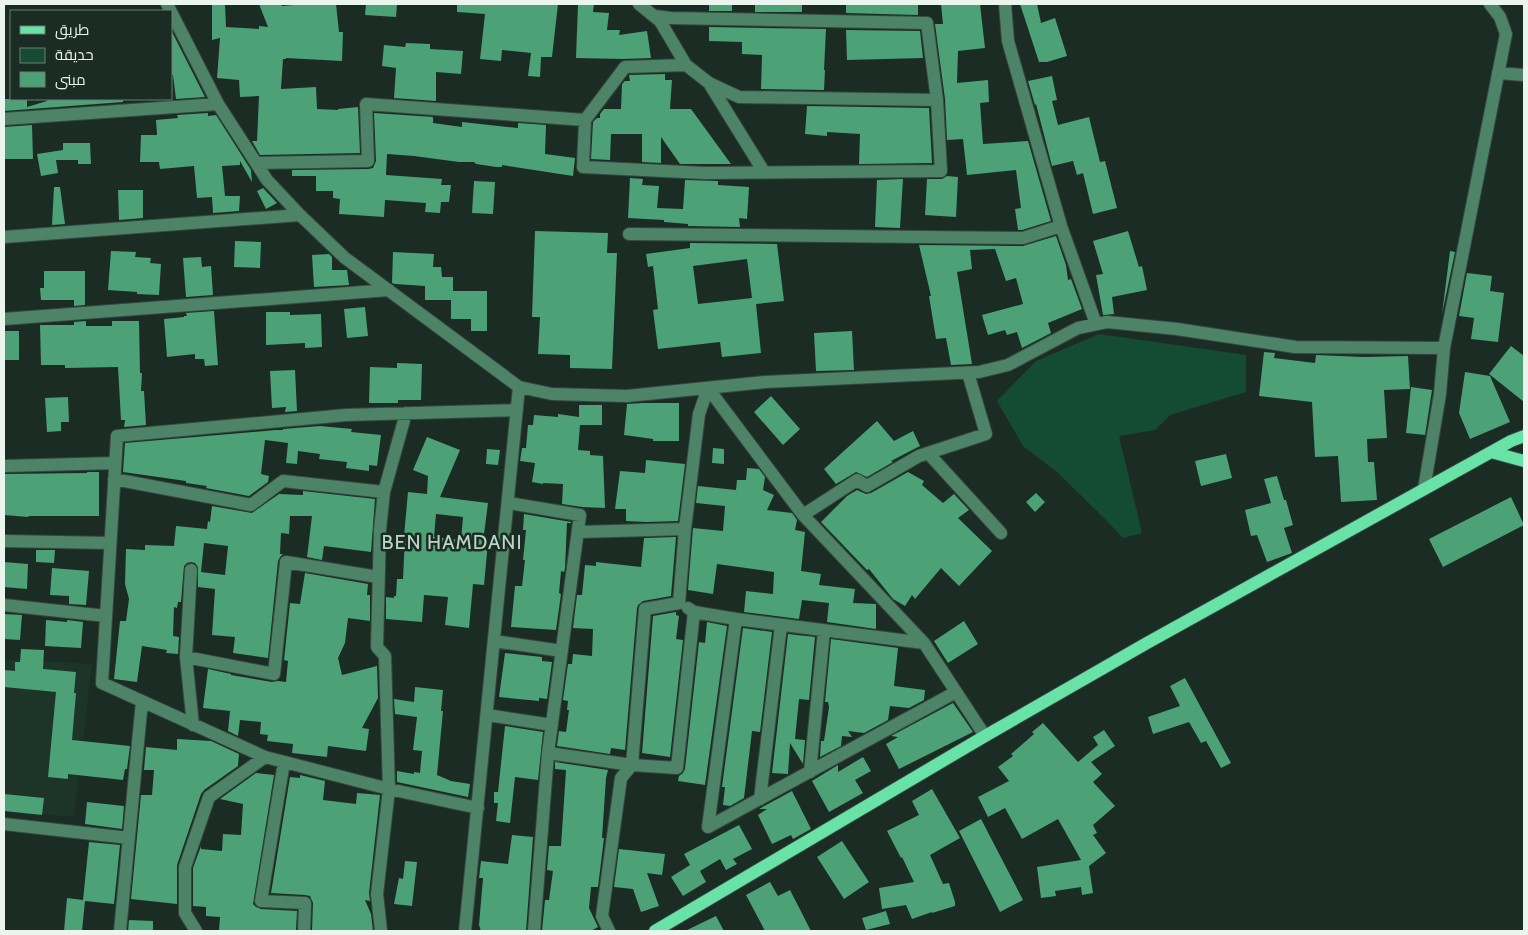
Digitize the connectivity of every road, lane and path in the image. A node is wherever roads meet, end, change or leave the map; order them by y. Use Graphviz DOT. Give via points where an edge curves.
graph roads {
  1 [pos="639,4"];
  2 [pos="1005,4"];
  3 [pos="1490,4"];
  4 [pos="172,12"];
  5 [pos="654,16"];
  6 [pos="686,65"];
  7 [pos="1498,73"];
  8 [pos="1524,75"];
  9 [pos="709,83"];
  10 [pos="937,100"];
  11 [pos="218,104"];
  12 [pos="4,119"];
  13 [pos="585,120"];
  14 [pos="256,163"];
  15 [pos="764,172"];
  16 [pos="300,215"];
  17 [pos="1061,226"];
  18 [pos="629,234"];
  19 [pos="4,237"];
  20 [pos="389,290"];
  21 [pos="4,319"];
  22 [pos="1096,324"];
  23 [pos="1444,348"];
  24 [pos="968,373"];
  25 [pos="519,387"];
  26 [pos="708,388"];
  27 [pos="517,410"];
  28 [pos="406,413"];
  29 [pos="1524,436"];
  30 [pos="1491,452"];
  31 [pos="928,453"];
  32 [pos="1524,461"];
  33 [pos="115,463"];
  34 [pos="4,466"];
  35 [pos="114,479"];
  36 [pos="1424,489"];
  37 [pos="384,492"];
  38 [pos="508,503"];
  39 [pos="803,515"];
  40 [pos="685,529"];
  41 [pos="578,532"];
  42 [pos="1001,533"];
  43 [pos="4,541"];
  44 [pos="110,542"];
  45 [pos="191,570"];
  46 [pos="378,577"];
  47 [pos="679,603"];
  48 [pos="4,606"];
  49 [pos="694,612"];
  50 [pos="106,616"];
  51 [pos="736,619"];
  52 [pos="781,625"];
  53 [pos="824,631"];
  54 [pos="494,641"];
  55 [pos="924,643"];
  56 [pos="562,651"];
  57 [pos="186,657"];
  58 [pos="956,692"];
  59 [pos="142,701"];
  60 [pos="487,715"];
  61 [pos="193,725"];
  62 [pos="552,725"];
  63 [pos="985,736"];
  64 [pos="548,754"];
  65 [pos="265,758"];
  66 [pos="284,762"];
  67 [pos="632,765"];
  68 [pos="810,772"];
  69 [pos="389,789"];
  70 [pos="760,799"];
  71 [pos="478,808"];
  72 [pos="4,824"];
  73 [pos="129,838"];
  74 [pos="120,931"];
  75 [pos="196,931"];
  76 [pos="304,931"];
  77 [pos="381,931"];
  78 [pos="466,931"];
  79 [pos="534,931"];
  80 [pos="610,931"];
  81 [pos="655,931"];
  1 -- 5 [label="street"];
  2 -- 17 [label="street" via="1008,41"];
  3 -- 7 [label="street" via="1506,34"];
  4 -- 11 [label="street"];
  5 -- 6 [label="street"];
  5 -- 10 [label="street" via="927,23"];
  6 -- 9 [label="street"];
  6 -- 13 [label="street" via="625,67"];
  7 -- 8 [label="street"];
  7 -- 23 [label="street"];
  9 -- 10 [label="street" via="739,97"];
  9 -- 15 [label="street"];
  10 -- 15 [label="street" via="941,171"];
  11 -- 12 [label="street"];
  11 -- 14 [label="street"];
  13 -- 14 [label="street" via="366,104 368,161"];
  13 -- 15 [label="street" via="583,167 704,173"];
  14 -- 16 [label="street" via="267,180"];
  16 -- 19 [label="street"];
  16 -- 20 [label="street" via="345,258"];
  17 -- 18 [label="street" via="1023,238"];
  17 -- 22 [label="street"];
  20 -- 21 [label="street"];
  20 -- 25 [label="street"];
  22 -- 23 [label="street" via="1107,322 1177,328 1295,347"];
  22 -- 24 [label="street" via="1078,328 1008,365"];
  23 -- 36 [label="street"];
  24 -- 26 [label="street" via="766,382"];
  24 -- 31 [label="street" via="986,434"];
  25 -- 26 [label="street" via="552,394 627,396"];
  25 -- 27 [label="street"];
  26 -- 39 [label="street"];
  26 -- 40 [label="street" via="699,414"];
  27 -- 28 [label="street"];
  27 -- 38 [label="street"];
  28 -- 33 [label="street" via="346,415 117,436"];
  28 -- 37 [label="street"];
  29 -- 30 [label="main road"];
  30 -- 32 [label="main road"];
  30 -- 36 [label="main road"];
  31 -- 39 [label="street" via="867,486 858,480"];
  31 -- 42 [label="street"];
  33 -- 34 [label="street"];
  33 -- 35 [label="street"];
  35 -- 37 [label="street" via="251,505 283,482"];
  35 -- 44 [label="street"];
  36 -- 63 [label="main road"];
  37 -- 46 [label="street"];
  38 -- 41 [label="street" via="580,515"];
  38 -- 54 [label="street"];
  39 -- 55 [label="street"];
  40 -- 41 [label="street"];
  40 -- 47 [label="street"];
  41 -- 56 [label="street"];
  43 -- 44 [label="street"];
  44 -- 50 [label="street"];
  45 -- 57 [label="street"];
  46 -- 57 [label="street" via="286,562 274,674"];
  46 -- 69 [label="street" via="376,647 385,656"];
  47 -- 49 [label="street"];
  47 -- 67 [label="street" via="645,609"];
  48 -- 50 [label="street"];
  49 -- 51 [label="street"];
  49 -- 67 [label="street" via="677,768"];
  50 -- 59 [label="street" via="102,683"];
  51 -- 52 [label="street"];
  51 -- 70 [label="street" via="708,827"];
  52 -- 53 [label="street"];
  52 -- 70 [label="street"];
  53 -- 55 [label="street"];
  53 -- 68 [label="street"];
  54 -- 56 [label="street"];
  54 -- 60 [label="street"];
  55 -- 58 [label="street"];
  56 -- 62 [label="street"];
  57 -- 61 [label="street"];
  58 -- 63 [label="street"];
  58 -- 68 [label="street"];
  59 -- 61 [label="street"];
  59 -- 73 [label="street"];
  60 -- 62 [label="street"];
  60 -- 71 [label="street"];
  61 -- 65 [label="street"];
  62 -- 64 [label="street"];
  63 -- 81 [label="main road"];
  64 -- 67 [label="street"];
  64 -- 79 [label="street"];
  65 -- 66 [label="street"];
  65 -- 75 [label="street" via="209,797 185,867 185,913"];
  66 -- 69 [label="street"];
  66 -- 76 [label="street" via="261,901 306,904"];
  67 -- 80 [label="street" via="621,778 602,916"];
  68 -- 70 [label="street"];
  69 -- 71 [label="street"];
  69 -- 77 [label="street" via="377,894"];
  71 -- 78 [label="street"];
  72 -- 73 [label="street"];
  73 -- 74 [label="street"];
}
